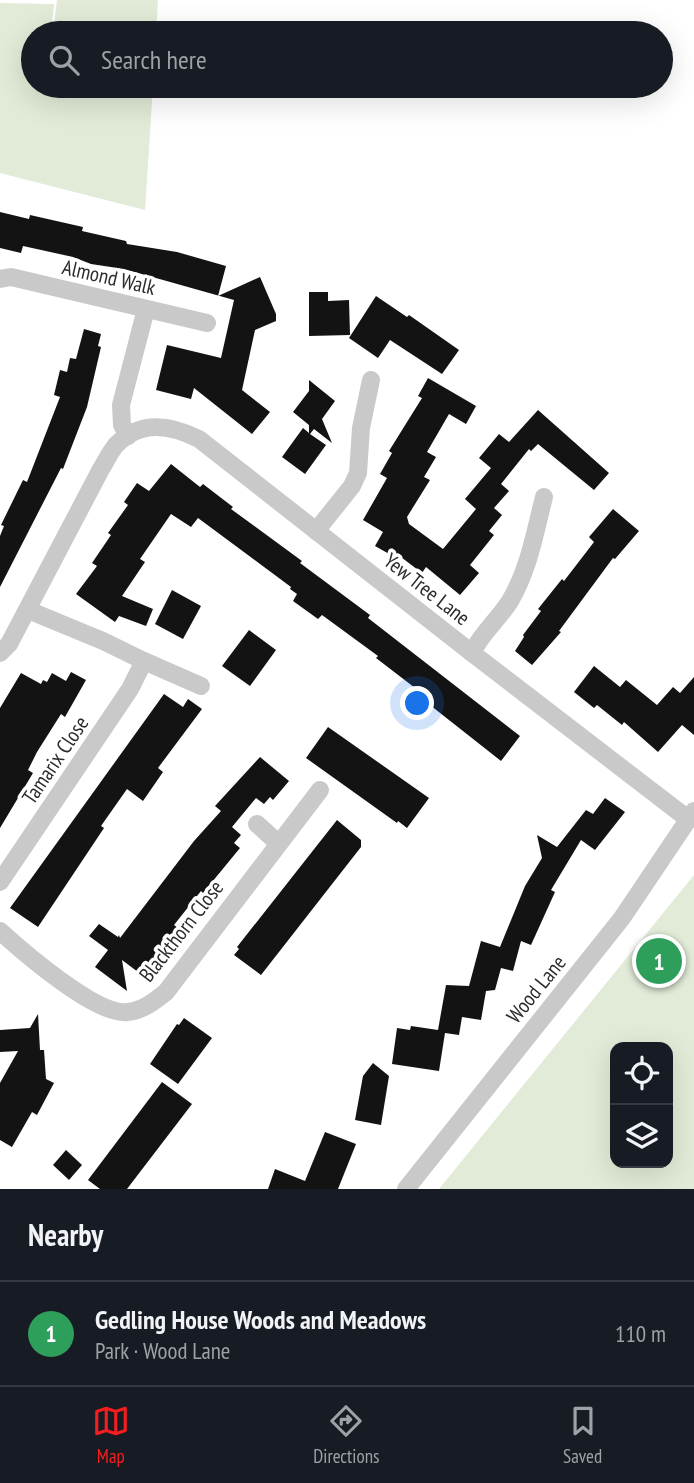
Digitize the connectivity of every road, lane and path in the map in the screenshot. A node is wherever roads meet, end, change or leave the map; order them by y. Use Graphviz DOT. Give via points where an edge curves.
graph roads {
  1 [pos="0,279"];
  2 [pos="146,309"];
  3 [pos="207,323"];
  4 [pos="371,380"];
  5 [pos="128,436"];
  6 [pos="544,497"];
  7 [pos="316,531"];
  8 [pos="28,610"];
  9 [pos="0,653"];
  10 [pos="472,653"];
  11 [pos="144,661"];
  12 [pos="201,686"];
  13 [pos="320,790"];
  14 [pos="691,815"];
  15 [pos="257,824"];
  16 [pos="278,843"];
  17 [pos="0,882"];
  18 [pos="0,931"];
  19 [pos="406,1189"];
  1 -- 2 [label="street, Almond Walk" via="11,277"];
  2 -- 3 [label="street, Almond Walk"];
  2 -- 5 [label="street" via="121,405"];
  4 -- 7 [label="street" via="358,472"];
  5 -- 7 [label="street, Yew Tree Lane" via="161,426 199,439"];
  5 -- 8 [label="street" via="116,445 102,469"];
  6 -- 10 [label="street" via="528,560 511,598"];
  7 -- 10 [label="street, Yew Tree Lane"];
  8 -- 9 [label="street"];
  8 -- 11 [label="street"];
  10 -- 14 [label="street, Yew Tree Lane"];
  11 -- 12 [label="street"];
  11 -- 17 [label="street, Tamarix Close" via="130,689"];
  13 -- 16 [label="street, Blackthorn Close"];
  14 -- 19 [label="street, Wood Lane" via="622,918"];
  15 -- 16 [label="street"];
  16 -- 18 [label="street, Blackthorn Close" via="166,992 150,1005 128,1012 114,1011 71,989"];
}
